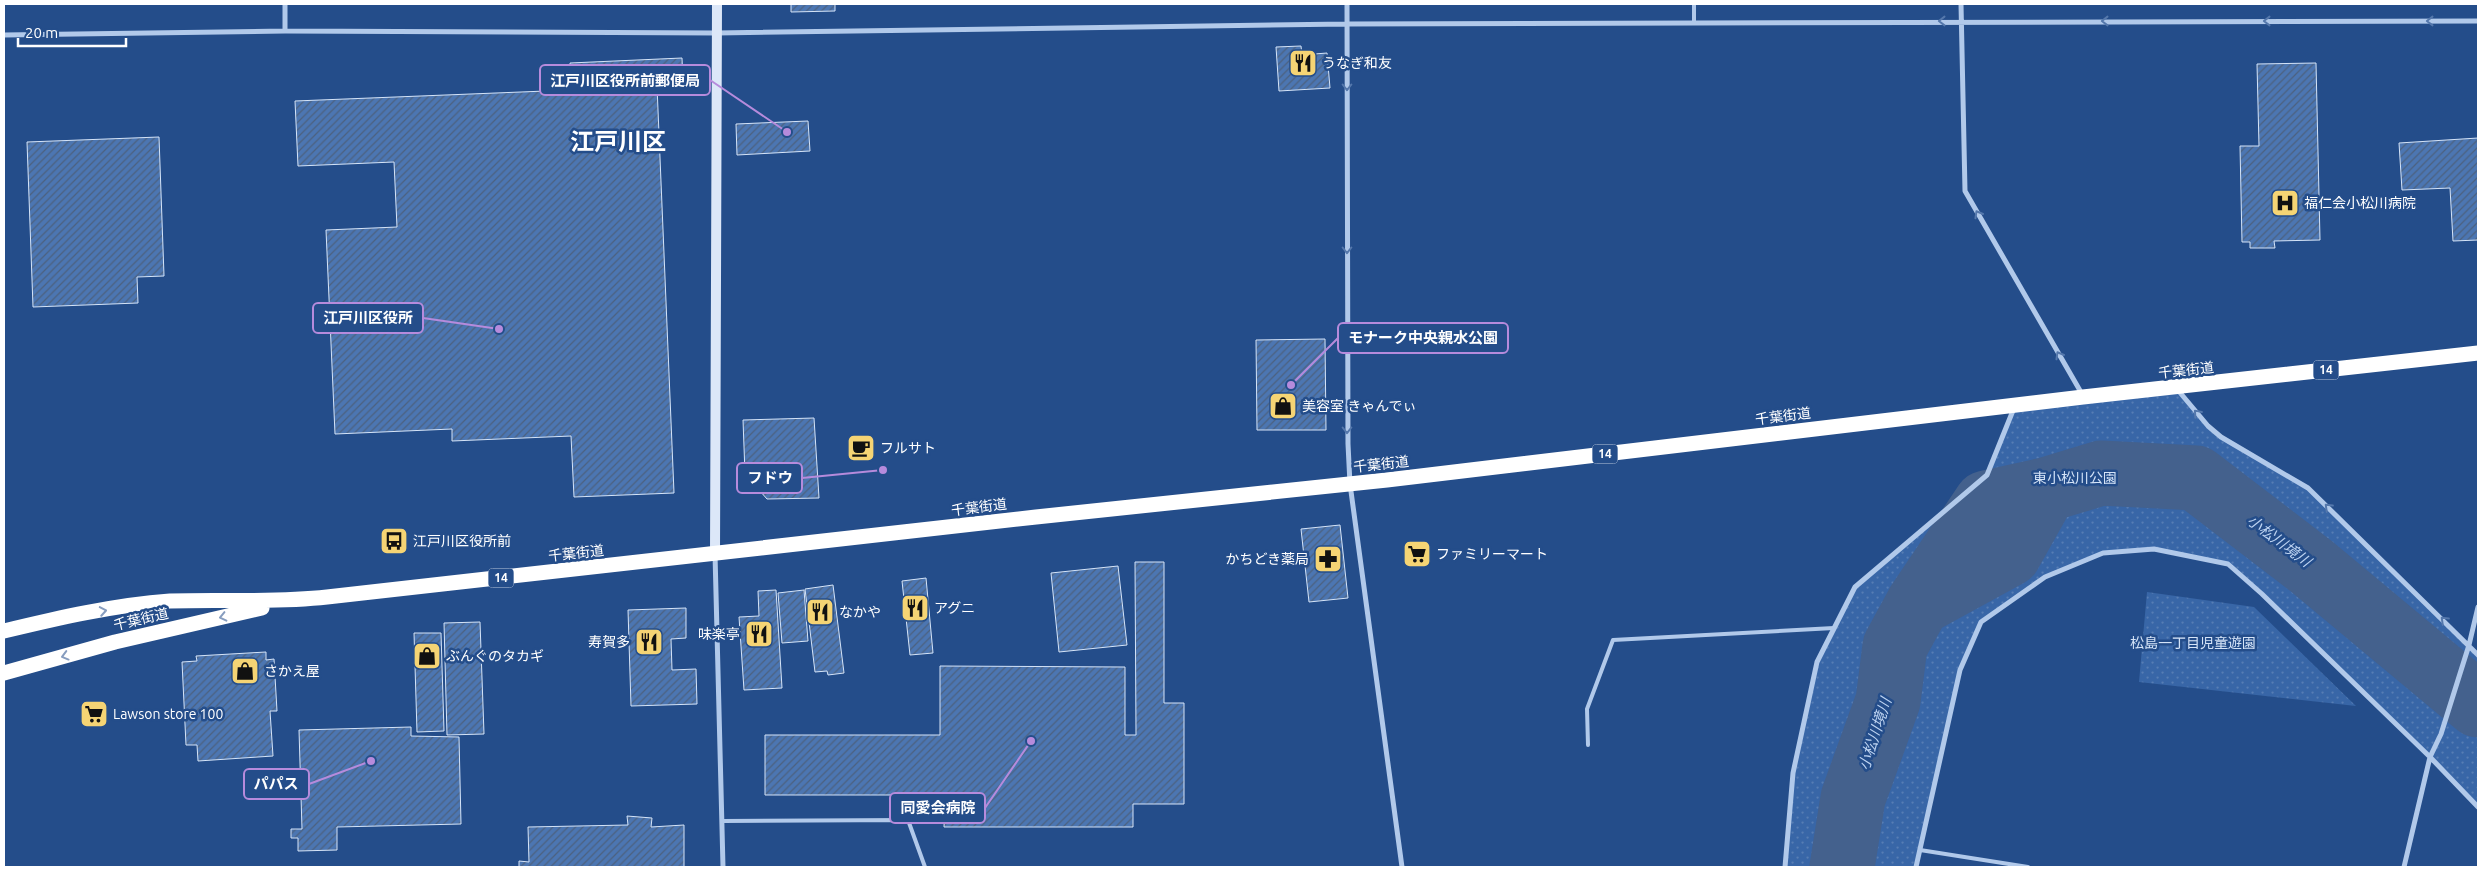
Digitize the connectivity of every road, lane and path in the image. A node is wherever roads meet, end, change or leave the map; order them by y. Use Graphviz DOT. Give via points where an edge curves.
graph roads {
  1 [pos="285,4"];
  2 [pos="717,4"];
  3 [pos="1347,4"];
  4 [pos="1694,4"];
  5 [pos="1961,4"];
  6 [pos="1961,21"];
  7 [pos="1694,22"];
  8 [pos="2478,22"];
  9 [pos="1347,24"];
  10 [pos="285,31"];
  11 [pos="717,33"];
  12 [pos="4,35"];
  13 [pos="2478,353"];
  14 [pos="2175,387"];
  15 [pos="2083,397"];
  16 [pos="2015,405"];
  17 [pos="1350,484"];
  18 [pos="715,554"];
  19 [pos="287,602"];
  20 [pos="2478,607"];
  21 [pos="1834,628"];
  22 [pos="4,631"];
  23 [pos="2469,645"];
  24 [pos="2478,655"];
  25 [pos="4,673"];
  26 [pos="1588,745"];
  27 [pos="2430,756"];
  28 [pos="2478,807"];
  29 [pos="723,821"];
  30 [pos="1920,850"];
  31 [pos="723,867"];
  32 [pos="925,867"];
  33 [pos="1402,867"];
  34 [pos="1785,867"];
  35 [pos="1916,867"];
  36 [pos="2028,867"];
  37 [pos="2404,867"];
  1 -- 10 [label="street"];
  2 -- 11 [label="street"];
  3 -- 9 [label="street"];
  4 -- 7 [label="lane"];
  5 -- 6 [label="street"];
  6 -- 7 [label="street, one-way"];
  8 -- 6 [label="street, one-way"];
  15 -- 6 [label="street, one-way" via="1965,191"];
  7 -- 9 [label="street"];
  9 -- 11 [label="street"];
  9 -- 17 [label="street, one-way"];
  10 -- 11 [label="street"];
  10 -- 12 [label="street"];
  11 -- 18 [label="street"];
  13 -- 14 [label="highway, 千葉街道 / 14"];
  14 -- 15 [label="highway, 千葉街道 / 14"];
  23 -- 14 [label="street, one-way" via="2308,488 2221,436 2208,426"];
  15 -- 16 [label="highway, 千葉街道 / 14"];
  16 -- 17 [label="highway, 千葉街道 / 14"];
  16 -- 21 [label="street" via="1987,475 1856,587"];
  17 -- 18 [label="highway, 千葉街道 / 14" via="1036,516"];
  17 -- 33 [label="street"];
  18 -- 19 [label="highway, 千葉街道 / 14"];
  18 -- 29 [label="street"];
  22 -- 19 [label="highway, 千葉街道 / 14, one-way" via="81,614 169,602"];
  19 -- 25 [label="highway, 千葉街道 / 14, one-way" via="115,642"];
  20 -- 23 [label="street"];
  21 -- 26 [label="lane" via="1613,640 1587,709"];
  21 -- 34 [label="street" via="1816,662 1793,773"];
  23 -- 24 [label="street"];
  23 -- 27 [label="street" via="2441,734"];
  27 -- 28 [label="street"];
  27 -- 30 [label="street" via="2228,564 2154,549 2103,553 2045,577 1981,622 1960,670"];
  27 -- 37 [label="street"];
  29 -- 31 [label="street"];
  29 -- 32 [label="lane" via="908,820"];
  30 -- 35 [label="street"];
  30 -- 36 [label="lane"];
}
